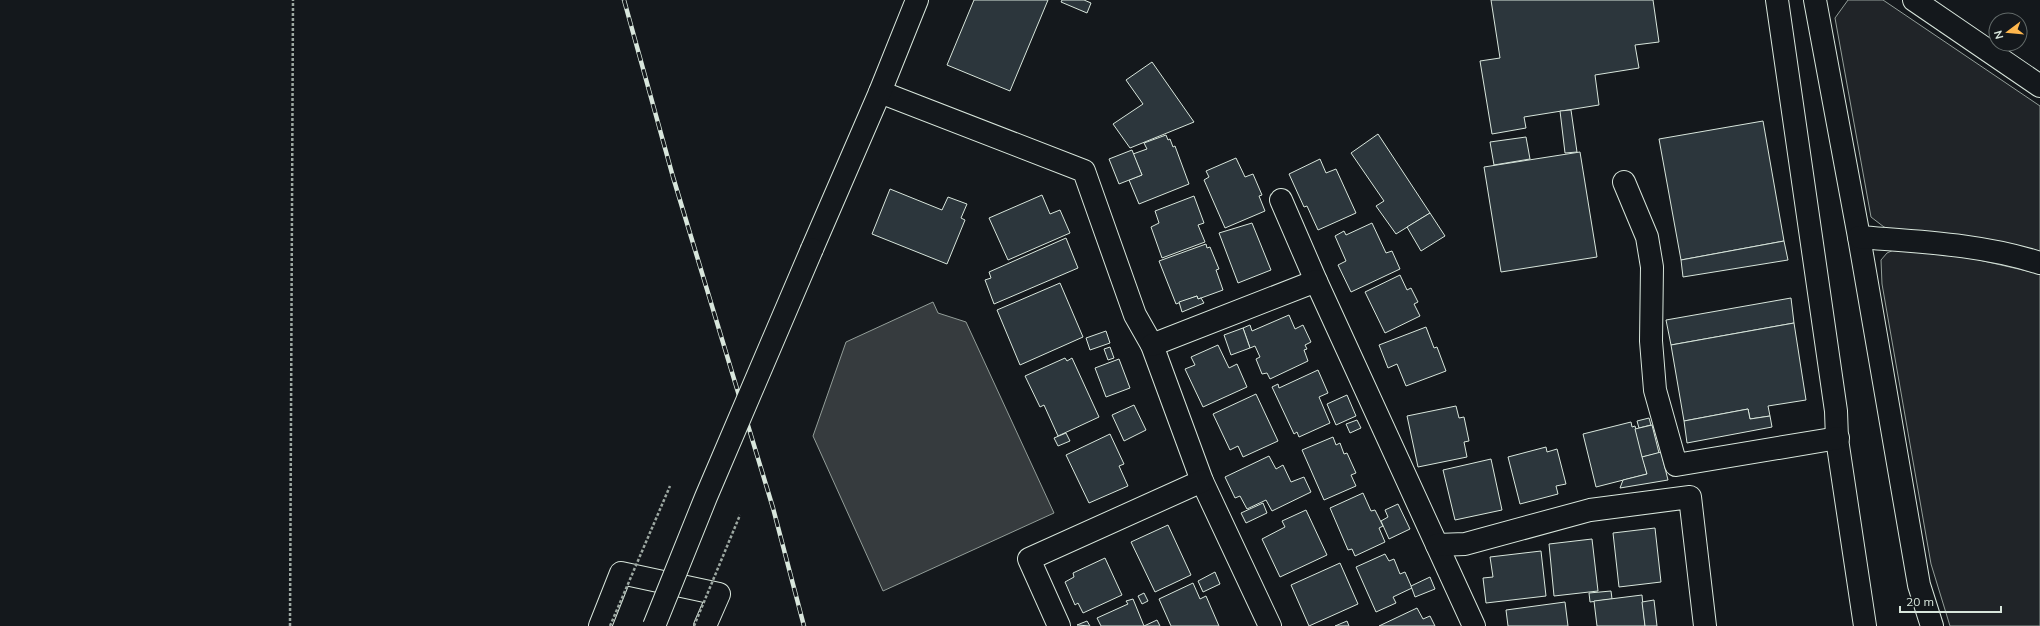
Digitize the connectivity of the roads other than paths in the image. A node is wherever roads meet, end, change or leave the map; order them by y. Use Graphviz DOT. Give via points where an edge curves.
graph roads {
  1 [pos="917,0"];
  2 [pos="1777,0"];
  3 [pos="1815,0"];
  4 [pos="1914,0"];
  5 [pos="2040,86"];
  6 [pos="880,92"];
  7 [pos="1624,182"];
  8 [pos="1281,200"];
  9 [pos="1860,237"];
  10 [pos="2040,264"];
  11 [pos="1316,281"];
  12 [pos="1152,345"];
  13 [pos="1838,438"];
  14 [pos="1202,480"];
  15 [pos="1437,545"];
  16 [pos="600,626"];
  17 [pos="654,626"];
  18 [pos="705,626"];
  19 [pos="1059,626"];
  20 [pos="1270,626"];
  21 [pos="1474,626"];
  22 [pos="1705,626"];
  23 [pos="1865,626"];
  24 [pos="1932,626"];
  1 -- 6 [label="street"];
  2 -- 13 [label="street"];
  3 -- 9 [label="street"];
  4 -- 5 [label="street"];
  6 -- 12 [label="street" via="1084,171 1135,315"];
  6 -- 17 [label="street, bridge" via="706,497"];
  7 -- 13 [label="street" via="1647,237 1652,267 1651,341 1655,390 1676,465"];
  8 -- 11 [label="street"];
  9 -- 10 [label="street" via="1958,244"];
  9 -- 24 [label="street" via="1919,585"];
  11 -- 12 [label="street"];
  11 -- 15 [label="street"];
  12 -- 14 [label="street"];
  13 -- 23 [label="street"];
  14 -- 19 [label="street" via="1029,559"];
  14 -- 20 [label="street"];
  15 -- 21 [label="street"];
  15 -- 22 [label="street" via="1465,544 1590,510 1690,497"];
  16 -- 18 [label="street" via="621,574 719,594"];
}
